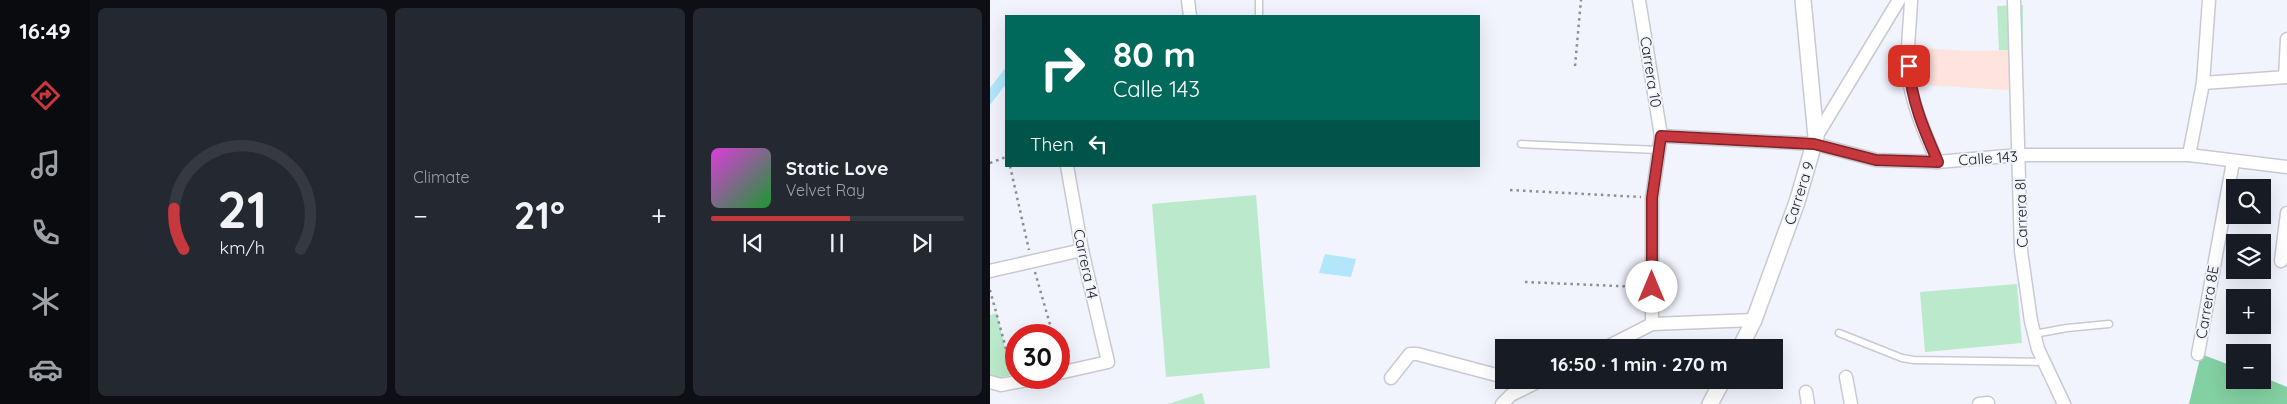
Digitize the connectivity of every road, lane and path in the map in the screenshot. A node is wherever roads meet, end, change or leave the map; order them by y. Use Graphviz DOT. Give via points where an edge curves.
graph roads {
  1 [pos="1188,0"];
  2 [pos="1259,0"];
  3 [pos="1581,0"];
  4 [pos="1639,0"];
  5 [pos="1803,0"];
  6 [pos="1900,0"];
  7 [pos="1911,0"];
  8 [pos="2014,0"];
  9 [pos="2210,0"];
  10 [pos="1190,15"];
  11 [pos="1259,15"];
  12 [pos="2287,39"];
  13 [pos="1575,66"];
  14 [pos="2286,77"];
  15 [pos="2203,83"];
  16 [pos="1661,136"];
  17 [pos="1815,140"];
  18 [pos="1521,144"];
  19 [pos="1658,150"];
  20 [pos="2189,155"];
  21 [pos="2019,156"];
  22 [pos="1005,157"];
  23 [pos="1938,162"];
  24 [pos="2232,162"];
  25 [pos="990,163"];
  26 [pos="1010,167"];
  27 [pos="1066,167"];
  28 [pos="2287,167"];
  29 [pos="1510,190"];
  30 [pos="1652,198"];
  31 [pos="2287,213"];
  32 [pos="1082,250"];
  33 [pos="1032,261"];
  34 [pos="2281,261"];
  35 [pos="990,271"];
  36 [pos="1525,282"];
  37 [pos="1652,287"];
  38 [pos="990,290"];
  39 [pos="1754,320"];
  40 [pos="1050,324"];
  41 [pos="1652,324"];
  42 [pos="2109,324"];
  43 [pos="1839,333"];
  44 [pos="2034,334"];
  45 [pos="1623,339"];
  46 [pos="1744,339"];
  47 [pos="1005,345"];
  48 [pos="2198,354"];
  49 [pos="2044,362"];
  50 [pos="1070,371"];
  51 [pos="1495,375"];
  52 [pos="1846,377"];
  53 [pos="1391,378"];
  54 [pos="990,382"];
  55 [pos="1005,384"];
  56 [pos="1523,389"];
  57 [pos="1718,389"];
  58 [pos="1502,404"];
  59 [pos="1710,404"];
  60 [pos="1851,404"];
  61 [pos="2064,404"];
  1 -- 10 [label="street"];
  2 -- 11 [label="lane"];
  3 -- 13 [label="path"];
  4 -- 16 [label="street, Carrera 10"];
  5 -- 17 [label="street, Carrera 9"];
  6 -- 17 [label="street"];
  7 -- 23 [label="street" via="1910,84 1921,124"];
  8 -- 21 [label="street, Carrera 8I"];
  9 -- 15 [label="street"];
  12 -- 14 [label="street"];
  14 -- 15 [label="street"];
  15 -- 20 [label="street"];
  16 -- 17 [label="street, Calle 143"];
  16 -- 19 [label="street, Carrera 10"];
  17 -- 23 [label="street, Calle 143" via="1876,160"];
  17 -- 39 [label="street, Carrera 9" via="1797,202"];
  18 -- 19 [label="lane"];
  19 -- 30 [label="street, Carrera 10"];
  20 -- 21 [label="street, Calle 143"];
  20 -- 24 [label="street, Calle 143"];
  21 -- 23 [label="street, Calle 143"];
  21 -- 44 [label="street, Carrera 8I" via="2022,251"];
  22 -- 25 [label="path"];
  24 -- 28 [label="street, Calle 143"];
  24 -- 48 [label="street, Carrera 8E"];
  26 -- 33 [label="path"];
  27 -- 32 [label="street, Carrera 14"];
  29 -- 30 [label="path"];
  30 -- 37 [label="street, Carrera 10"];
  31 -- 34 [label="street"];
  32 -- 33 [label="street"];
  32 -- 50 [label="street, Carrera 14" via="1108,362"];
  33 -- 35 [label="street"];
  33 -- 40 [label="path"];
  36 -- 37 [label="path"];
  37 -- 41 [label="street, Carrera 10"];
  38 -- 47 [label="path"];
  39 -- 41 [label="street"];
  39 -- 46 [label="street, Carrera 9"];
  41 -- 45 [label="street"];
  42 -- 44 [label="lane"];
  43 -- 49 [label="lane" via="1914,360"];
  44 -- 49 [label="street, Carrera 8I"];
  49 -- 61 [label="street, Carrera 8I"];
  51 -- 53 [label="street" via="1410,354"];
  52 -- 60 [label="street"];
  54 -- 55 [label="street"];
  56 -- 58 [label="street"];
  57 -- 59 [label="street"];
}
